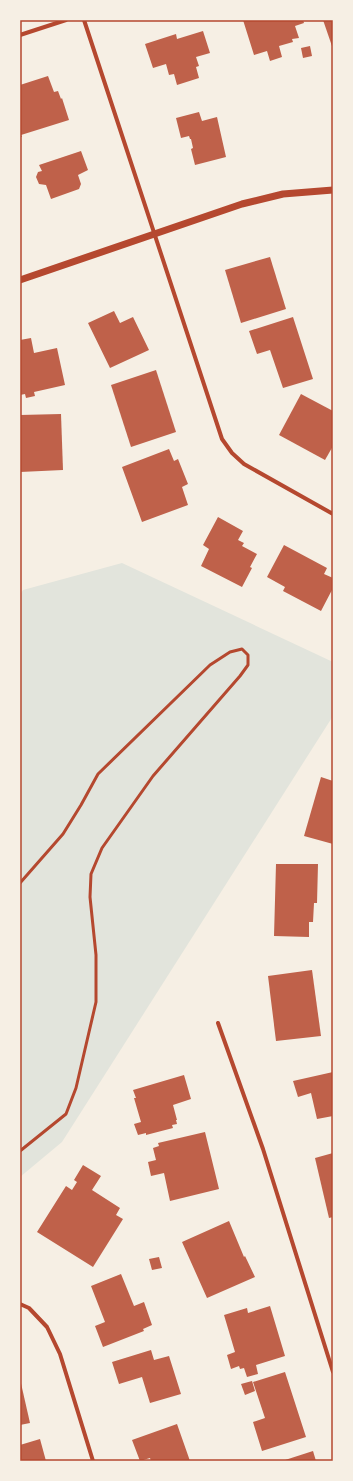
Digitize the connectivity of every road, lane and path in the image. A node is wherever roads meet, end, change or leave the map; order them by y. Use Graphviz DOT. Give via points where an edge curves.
graph roads {
  1 [pos="66,20"];
  2 [pos="84,20"];
  3 [pos="20,35"];
  4 [pos="333,190"];
  5 [pos="155,234"];
  6 [pos="20,280"];
  7 [pos="333,514"];
  8 [pos="20,883"];
  9 [pos="218,1023"];
  10 [pos="20,1151"];
  11 [pos="20,1304"];
  12 [pos="333,1372"];
  13 [pos="94,1461"];
  1 -- 3 [label="street"];
  2 -- 5 [label="street"];
  4 -- 5 [label="street" via="283,194 242,204"];
  5 -- 6 [label="street"];
  5 -- 7 [label="street" via="222,439 244,464"];
  8 -- 10 [label="lane" via="63,834 98,774 210,666 230,652 242,649 248,655 248,664 240,676 153,776 102,848 91,874 90,897 96,955 96,1002 76,1088 66,1114"];
  9 -- 12 [label="street" via="263,1149"];
  11 -- 13 [label="street" via="29,1308 47,1327 60,1354"];
}
